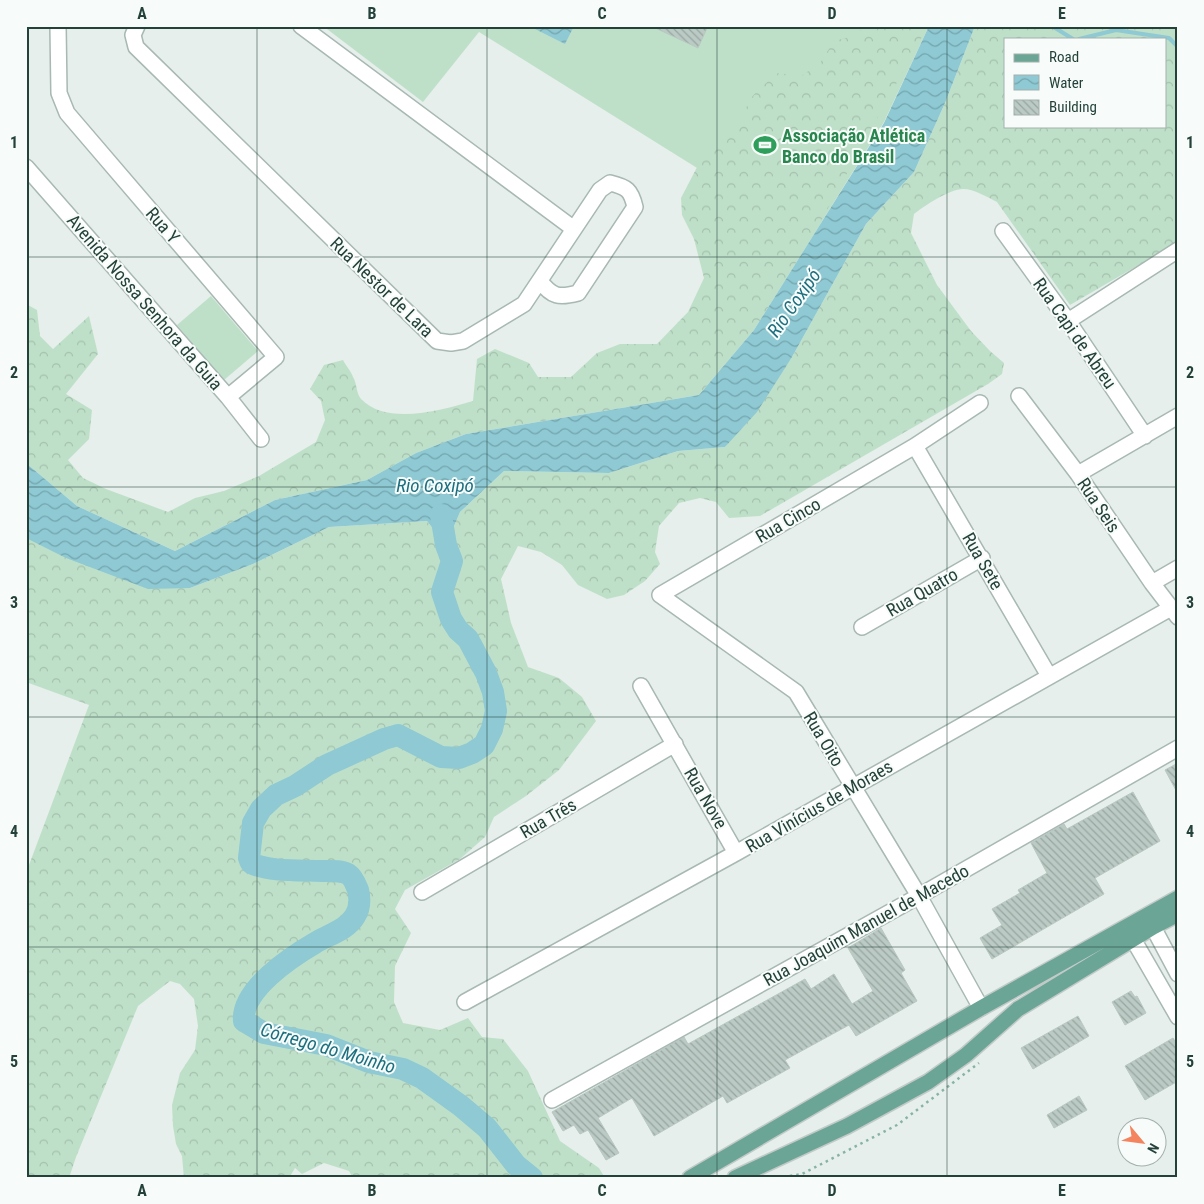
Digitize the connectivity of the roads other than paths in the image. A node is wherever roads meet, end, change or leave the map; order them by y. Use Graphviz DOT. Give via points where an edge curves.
graph roads {
  1 [pos="58,26"];
  2 [pos="138,26"];
  3 [pos="301,26"];
  4 [pos="26,167"];
  5 [pos="574,229"];
  6 [pos="1003,231"];
  7 [pos="1178,250"];
  8 [pos="540,281"];
  9 [pos="1068,320"];
  10 [pos="228,396"];
  11 [pos="1019,396"];
  12 [pos="980,403"];
  13 [pos="1178,416"];
  14 [pos="1145,436"];
  15 [pos="261,438"];
  16 [pos="915,446"];
  17 [pos="1078,474"];
  18 [pos="982,558"];
  19 [pos="1178,568"];
  20 [pos="1152,583"];
  21 [pos="660,595"];
  22 [pos="1174,612"];
  23 [pos="862,627"];
  24 [pos="1049,676"];
  25 [pos="641,686"];
  26 [pos="675,744"];
  27 [pos="1178,748"];
  28 [pos="853,786"];
  29 [pos="736,853"];
  30 [pos="422,892"];
  31 [pos="919,896"];
  32 [pos="1178,898"];
  33 [pos="1178,914"];
  34 [pos="1153,927"];
  35 [pos="1133,939"];
  36 [pos="1178,974"];
  37 [pos="465,1002"];
  38 [pos="981,1008"];
  39 [pos="1178,1017"];
  40 [pos="552,1100"];
  41 [pos="690,1178"];
  42 [pos="735,1178"];
  1 -- 10 [label="street, Rua Y" via="59,93 67,113 276,357"];
  2 -- 8 [label="street, Rua Nestor de Lara" via="133,35 136,47 437,340 451,343 463,340 524,304"];
  3 -- 5 [label="street"];
  4 -- 10 [label="street, Avenida Nossa Senhora da Guia"];
  5 -- 8 [label="street, Rua Nestor de Lara"];
  5 -- 8 [label="street, Rua Nestor de Lara" via="600,190 610,183 623,186 632,194 636,207 578,293 557,295 548,292"];
  6 -- 9 [label="street, Rua Capi de Abreu"];
  7 -- 9 [label="street"];
  9 -- 14 [label="street, Rua Capi de Abreu"];
  10 -- 15 [label="street, Avenida Nossa Senhora da Guia"];
  11 -- 17 [label="street, Rua Seis"];
  12 -- 16 [label="street, Rua Cinco"];
  13 -- 14 [label="street"];
  14 -- 17 [label="street"];
  16 -- 18 [label="street, Rua Sete"];
  16 -- 21 [label="street, Rua Cinco"];
  17 -- 20 [label="street, Rua Seis"];
  18 -- 23 [label="street, Rua Quatro"];
  18 -- 24 [label="street, Rua Sete"];
  19 -- 20 [label="street"];
  20 -- 22 [label="street, Rua Seis"];
  21 -- 28 [label="street, Rua Oito" via="796,692"];
  22 -- 24 [label="street, Rua Vinícius de Moraes"];
  24 -- 28 [label="street, Rua Vinícius de Moraes"];
  25 -- 26 [label="street, Rua Nove"];
  26 -- 29 [label="street, Rua Nove"];
  26 -- 30 [label="street, Rua Três"];
  27 -- 31 [label="street, Rua Joaquim Manuel de Macedo"];
  28 -- 29 [label="street, Rua Vinícius de Moraes"];
  28 -- 31 [label="street, Rua Oito"];
  29 -- 37 [label="street, Rua Vinícius de Moraes"];
  31 -- 38 [label="street, Rua Oito"];
  31 -- 40 [label="street, Rua Joaquim Manuel de Macedo"];
  32 -- 38 [label="main road"];
  33 -- 34 [label="main road"];
  34 -- 35 [label="main road"];
  34 -- 36 [label="street"];
  35 -- 39 [label="street"];
  35 -- 42 [label="main road" via="1018,1009 966,1055 928,1082 847,1126"];
  38 -- 41 [label="main road"];
}
